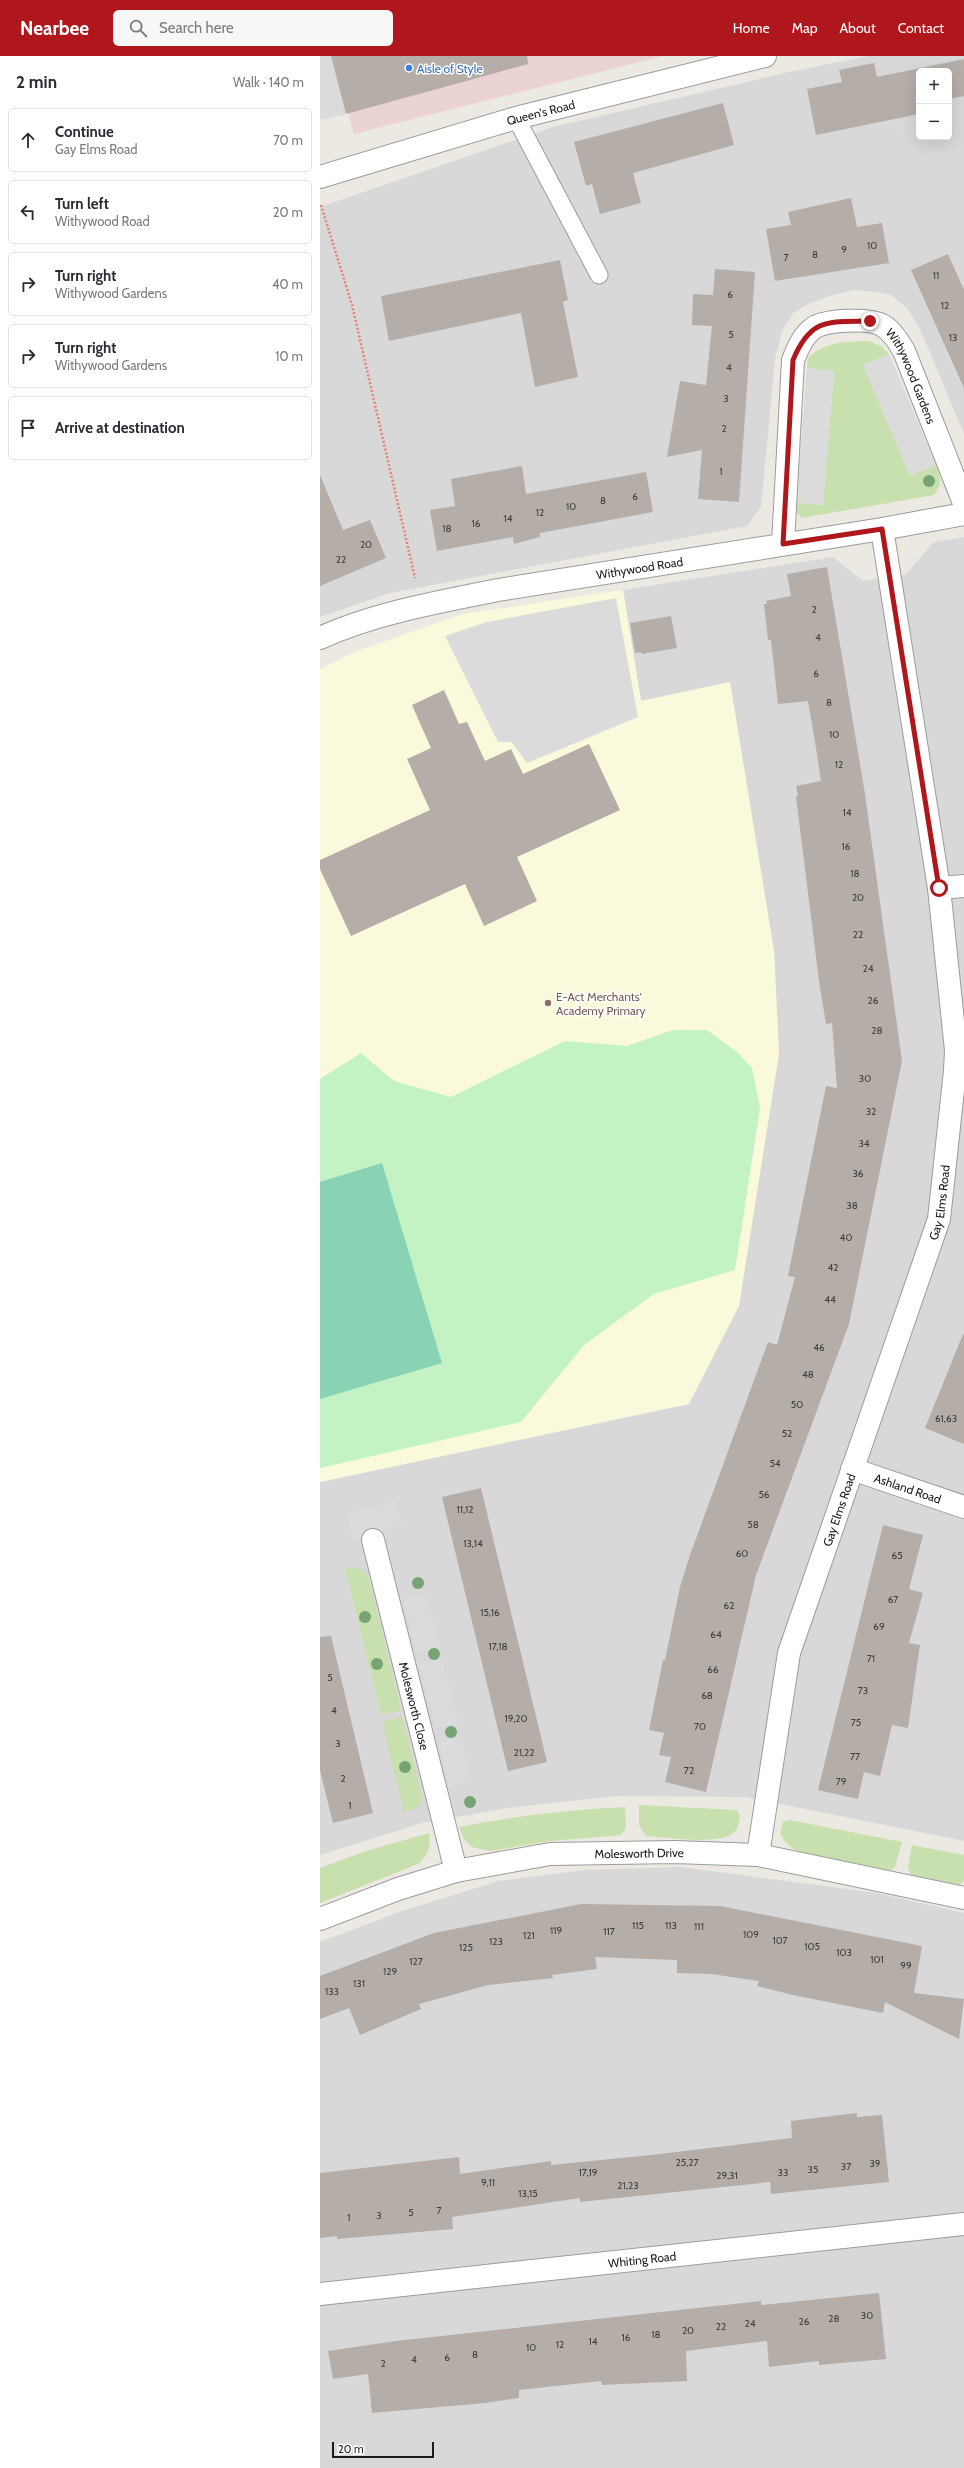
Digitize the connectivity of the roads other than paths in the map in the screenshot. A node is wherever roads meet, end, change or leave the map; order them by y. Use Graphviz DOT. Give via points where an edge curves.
graph roads {
  1 [pos="765,56"];
  2 [pos="516,118"];
  3 [pos="320,177"];
  4 [pos="599,275"];
  5 [pos="964,502"];
  6 [pos="964,514"];
  7 [pos="882,529"];
  8 [pos="783,544"];
  9 [pos="320,638"];
  10 [pos="964,886"];
  11 [pos="939,888"];
  12 [pos="852,1469"];
  13 [pos="964,1507"];
  14 [pos="374,1540"];
  15 [pos="758,1855"];
  16 [pos="456,1871"];
  17 [pos="964,1898"];
  18 [pos="320,1919"];
  19 [pos="964,2224"];
  20 [pos="320,2294"];
  1 -- 2 [label="street, Queen's Road"];
  2 -- 3 [label="street, Queen's Road"];
  2 -- 4 [label="lane"];
  5 -- 8 [label="street, Withywood Gardens" via="904,351 896,337 882,325 870,321 828,322 815,328 801,342 793,360"];
  6 -- 7 [label="street, Withywood Road"];
  7 -- 8 [label="street, Withywood Road"];
  7 -- 11 [label="street, Gay Elms Road"];
  8 -- 9 [label="street, Withywood Road" via="498,590 421,607 341,629"];
  10 -- 11 [label="street"];
  11 -- 12 [label="street, Gay Elms Road" via="956,1050 939,1219"];
  12 -- 13 [label="street, Ashland Road"];
  12 -- 15 [label="street, Gay Elms Road" via="789,1653"];
  14 -- 16 [label="street, Molesworth Close"];
  15 -- 16 [label="street, Molesworth Drive" via="675,1852 550,1854"];
  15 -- 17 [label="street, Molesworth Drive"];
  16 -- 18 [label="street, Molesworth Drive" via="398,1889"];
  19 -- 20 [label="street, Whiting Road"];
}
